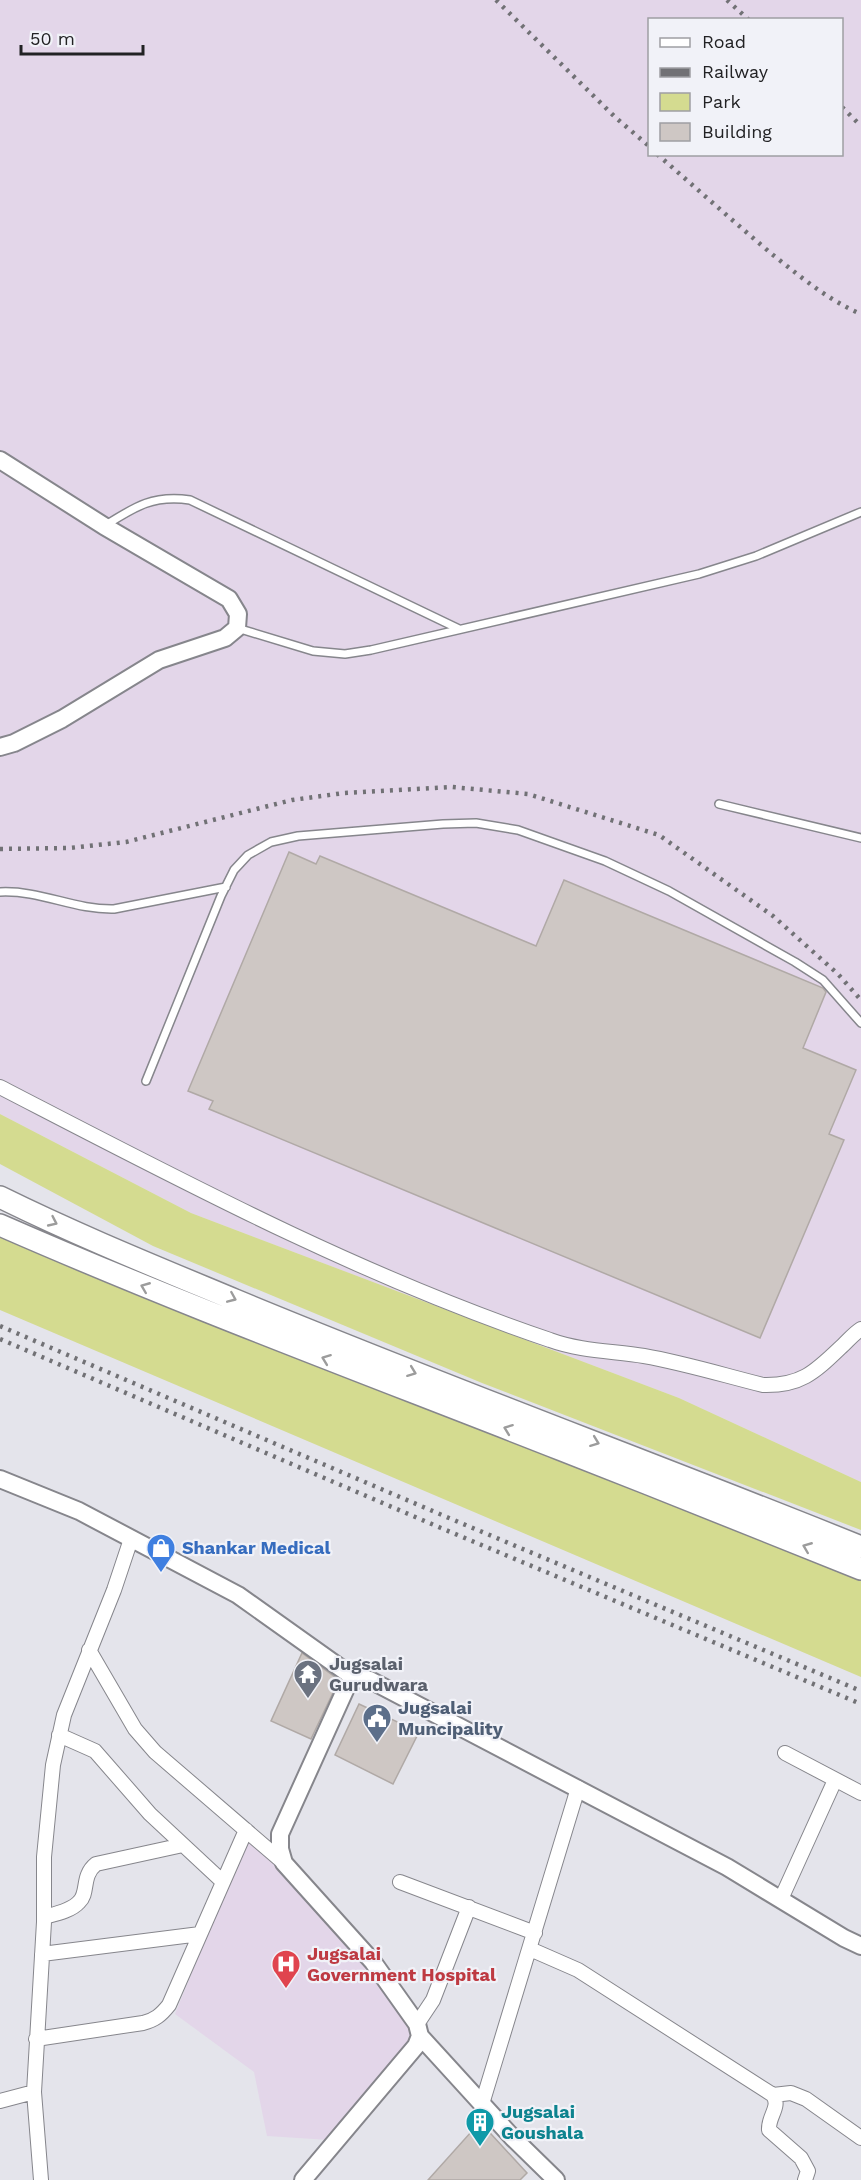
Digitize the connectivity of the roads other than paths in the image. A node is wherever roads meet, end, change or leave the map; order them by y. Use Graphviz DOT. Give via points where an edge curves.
graph roads {
  1 [pos="0,460"];
  2 [pos="861,512"];
  3 [pos="104,526"];
  4 [pos="237,628"];
  5 [pos="459,629"];
  6 [pos="0,747"];
  7 [pos="719,804"];
  8 [pos="861,838"];
  9 [pos="226,886"];
  10 [pos="0,892"];
  11 [pos="861,1023"];
  12 [pos="146,1081"];
  13 [pos="0,1087"];
  14 [pos="0,1197"];
  15 [pos="0,1225"];
  16 [pos="860,1328"];
  17 [pos="0,1479"];
  18 [pos="131,1539"];
  19 [pos="861,1547"];
  20 [pos="861,1569"];
  21 [pos="89,1650"];
  22 [pos="356,1678"];
  23 [pos="59,1735"];
  24 [pos="786,1753"];
  25 [pos="835,1780"];
  26 [pos="578,1788"];
  27 [pos="861,1793"];
  28 [pos="246,1830"];
  29 [pos="183,1845"];
  30 [pos="284,1863"];
  31 [pos="223,1882"];
  32 [pos="400,1882"];
  33 [pos="781,1899"];
  34 [pos="469,1907"];
  35 [pos="44,1917"];
  36 [pos="535,1933"];
  37 [pos="200,1934"];
  38 [pos="861,1946"];
  39 [pos="530,1949"];
  40 [pos="42,1954"];
  41 [pos="419,2030"];
  42 [pos="36,2039"];
  43 [pos="33,2092"];
  44 [pos="772,2095"];
  45 [pos="0,2100"];
  46 [pos="482,2104"];
  47 [pos="861,2138"];
  48 [pos="41,2180"];
  49 [pos="303,2180"];
  50 [pos="556,2180"];
  51 [pos="805,2180"];
  1 -- 3 [label="street"];
  2 -- 5 [label="lane" via="756,556 699,574"];
  3 -- 4 [label="street" via="228,599 238,614"];
  3 -- 5 [label="lane" via="153,500 190,500"];
  4 -- 5 [label="lane" via="313,651 345,654"];
  4 -- 6 [label="street" via="225,638 159,660 62,719"];
  7 -- 8 [label="lane"];
  9 -- 10 [label="lane" via="114,909 97,909 26,892"];
  9 -- 11 [label="lane" via="248,855 272,842 298,836 476,823 518,830 605,861 679,896 823,980"];
  9 -- 12 [label="lane"];
  13 -- 16 [label="street" via="274,1227 454,1305 553,1341 644,1356 763,1385 780,1385 816,1371"];
  14 -- 19 [label="main road, one-way" via="54,1224 380,1360"];
  20 -- 15 [label="main road, one-way" via="114,1275"];
  17 -- 18 [label="street" via="79,1511"];
  18 -- 21 [label="street"];
  18 -- 22 [label="street" via="238,1595"];
  21 -- 23 [label="street"];
  21 -- 28 [label="street" via="135,1729 155,1752"];
  22 -- 26 [label="street" via="370,1680"];
  22 -- 30 [label="street" via="347,1686 280,1834"];
  23 -- 29 [label="street" via="95,1751"];
  23 -- 35 [label="street" via="47,1811"];
  24 -- 25 [label="street"];
  25 -- 27 [label="street"];
  25 -- 33 [label="street"];
  26 -- 33 [label="street" via="728,1866"];
  26 -- 36 [label="street"];
  28 -- 30 [label="street"];
  28 -- 31 [label="street"];
  29 -- 31 [label="street"];
  29 -- 35 [label="street" via="96,1864 89,1870 79,1903"];
  30 -- 41 [label="street" via="373,1962"];
  31 -- 37 [label="street"];
  32 -- 34 [label="street"];
  33 -- 38 [label="street"];
  34 -- 36 [label="street"];
  34 -- 41 [label="street"];
  35 -- 40 [label="street"];
  36 -- 39 [label="street"];
  37 -- 40 [label="street"];
  37 -- 42 [label="street" via="169,2005 155,2020"];
  39 -- 44 [label="street" via="578,1970"];
  39 -- 46 [label="street"];
  40 -- 42 [label="street"];
  41 -- 46 [label="street"];
  41 -- 49 [label="street" via="416,2046"];
  42 -- 43 [label="street"];
  43 -- 45 [label="street"];
  43 -- 48 [label="street"];
  44 -- 47 [label="street" via="791,2093 806,2099"];
  44 -- 51 [label="street" via="776,2107 769,2130 801,2158 808,2171"];
  46 -- 50 [label="street"];
}
